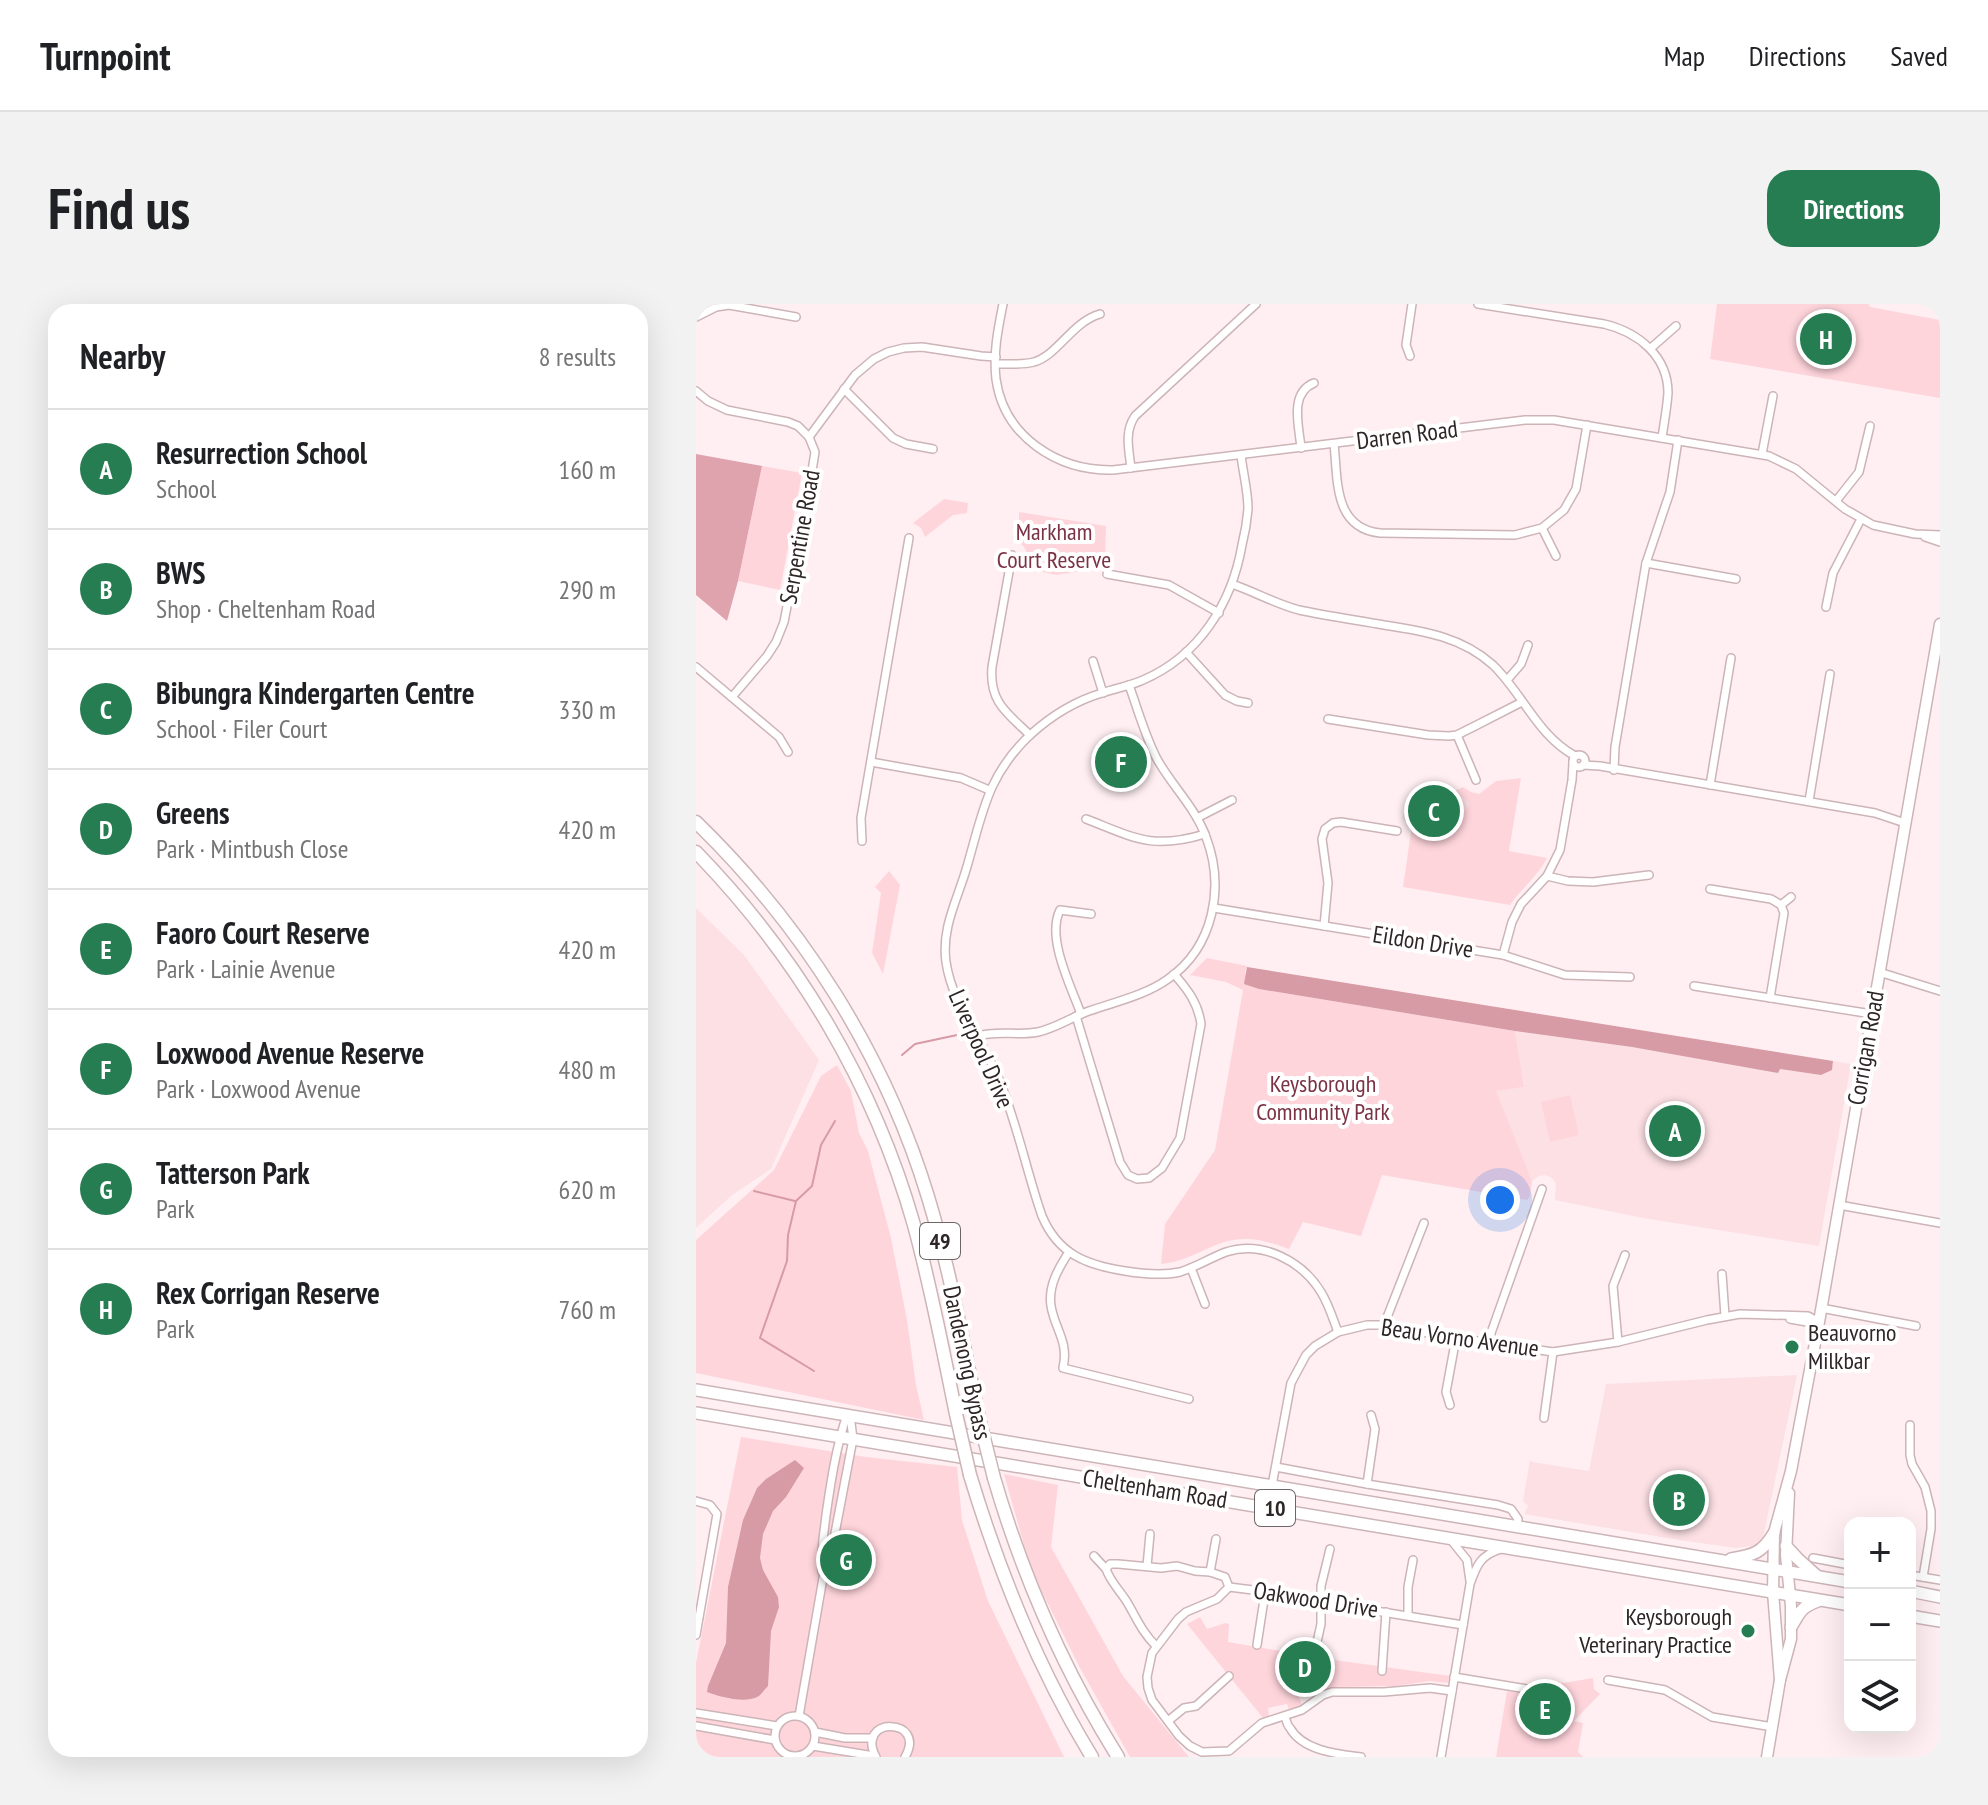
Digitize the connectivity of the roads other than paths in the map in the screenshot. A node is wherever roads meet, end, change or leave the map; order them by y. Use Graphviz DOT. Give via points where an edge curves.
graph roads {
  1 [pos="1003,304"];
  2 [pos="1256,304"];
  3 [pos="1412,304"];
  4 [pos="1478,304"];
  5 [pos="1100,314"];
  6 [pos="696,317"];
  7 [pos="796,317"];
  8 [pos="1676,326"];
  9 [pos="1651,348"];
  10 [pos="1410,356"];
  11 [pos="996,360"];
  12 [pos="1314,383"];
  13 [pos="844,389"];
  14 [pos="696,391"];
  15 [pos="1773,396"];
  16 [pos="824,416"];
  17 [pos="1587,425"];
  18 [pos="1870,426"];
  19 [pos="802,429"];
  20 [pos="809,437"];
  21 [pos="1662,438"];
  22 [pos="1678,440"];
  23 [pos="1334,444"];
  24 [pos="1301,448"];
  25 [pos="933,449"];
  26 [pos="1762,454"];
  27 [pos="1241,455"];
  28 [pos="1131,468"];
  29 [pos="1836,501"];
  30 [pos="1861,519"];
  31 [pos="1542,528"];
  32 [pos="1915,534"];
  33 [pos="1940,535"];
  34 [pos="909,538"];
  35 [pos="1940,542"];
  36 [pos="1012,555"];
  37 [pos="1556,556"];
  38 [pos="1646,563"];
  39 [pos="1107,574"];
  40 [pos="1736,579"];
  41 [pos="1234,580"];
  42 [pos="1826,607"];
  43 [pos="1219,613"];
  44 [pos="1940,624"];
  45 [pos="1528,645"];
  46 [pos="1186,652"];
  47 [pos="1731,658"];
  48 [pos="1093,661"];
  49 [pos="696,667"];
  50 [pos="1830,674"];
  51 [pos="1507,680"];
  52 [pos="1129,685"];
  53 [pos="1103,693"];
  54 [pos="732,697"];
  55 [pos="1522,702"];
  56 [pos="1248,703"];
  57 [pos="1328,719"];
  58 [pos="1030,735"];
  59 [pos="1457,735"];
  60 [pos="788,752"];
  61 [pos="871,762"];
  62 [pos="1578,762"];
  63 [pos="1607,768"];
  64 [pos="1476,780"];
  65 [pos="1710,785"];
  66 [pos="989,790"];
  67 [pos="1232,800"];
  68 [pos="1809,801"];
  69 [pos="1197,818"];
  70 [pos="1086,819"];
  71 [pos="1906,819"];
  72 [pos="696,822"];
  73 [pos="1397,831"];
  74 [pos="1205,834"];
  75 [pos="862,841"];
  76 [pos="696,852"];
  77 [pos="1649,875"];
  78 [pos="1547,876"];
  79 [pos="1710,889"];
  80 [pos="1791,897"];
  81 [pos="1781,905"];
  82 [pos="1214,908"];
  83 [pos="1091,914"];
  84 [pos="1324,926"];
  85 [pos="1503,955"];
  86 [pos="1174,974"];
  87 [pos="1879,976"];
  88 [pos="1630,977"];
  89 [pos="1694,986"];
  90 [pos="1940,991"];
  91 [pos="1770,998"];
  92 [pos="1872,1014"];
  93 [pos="1079,1015"];
  94 [pos="977,1036"];
  95 [pos="1542,1189"];
  96 [pos="1839,1205"];
  97 [pos="1424,1223"];
  98 [pos="1940,1223"];
  99 [pos="1069,1252"];
  100 [pos="1625,1255"];
  101 [pos="1191,1268"];
  102 [pos="1722,1274"];
  103 [pos="1205,1304"];
  104 [pos="1821,1308"];
  105 [pos="1725,1316"];
  106 [pos="1819,1322"];
  107 [pos="1384,1325"];
  108 [pos="1916,1326"];
  109 [pos="1338,1332"];
  110 [pos="1456,1338"];
  111 [pos="1618,1342"];
  112 [pos="1491,1343"];
  113 [pos="1553,1352"];
  114 [pos="696,1390"];
  115 [pos="1189,1399"];
  116 [pos="1450,1405"];
  117 [pos="696,1413"];
  118 [pos="848,1415"];
  119 [pos="1371,1415"];
  120 [pos="1544,1418"];
  121 [pos="1910,1425"];
  122 [pos="840,1436"];
  123 [pos="853,1439"];
  124 [pos="1276,1467"];
  125 [pos="1791,1471"];
  126 [pos="1367,1484"];
  127 [pos="1273,1485"];
  128 [pos="696,1501"];
  129 [pos="1268,1507"];
  130 [pos="1517,1526"];
  131 [pos="1774,1533"];
  132 [pos="1150,1534"];
  133 [pos="1449,1538"];
  134 [pos="1216,1539"];
  135 [pos="1786,1546"];
  136 [pos="1504,1548"];
  137 [pos="1330,1549"];
  138 [pos="1094,1556"];
  139 [pos="1813,1558"];
  140 [pos="1413,1560"];
  141 [pos="1723,1560"];
  142 [pos="1844,1564"];
  143 [pos="1147,1566"];
  144 [pos="1772,1568"];
  145 [pos="1106,1569"];
  146 [pos="1788,1571"];
  147 [pos="1210,1572"];
  148 [pos="1916,1576"];
  149 [pos="1819,1577"];
  150 [pos="1923,1577"];
  151 [pos="823,1578"];
  152 [pos="1940,1580"];
  153 [pos="1844,1581"];
  154 [pos="1470,1584"];
  155 [pos="1229,1587"];
  156 [pos="1773,1592"];
  157 [pos="1916,1592"];
  158 [pos="1265,1593"];
  159 [pos="1790,1594"];
  160 [pos="1940,1597"];
  161 [pos="1822,1600"];
  162 [pos="1322,1603"];
  163 [pos="1844,1604"];
  164 [pos="698,1605"];
  165 [pos="1386,1612"];
  166 [pos="1408,1614"];
  167 [pos="1916,1617"];
  168 [pos="1940,1621"];
  169 [pos="1463,1625"];
  170 [pos="1791,1627"];
  171 [pos="696,1635"];
  172 [pos="1257,1645"];
  173 [pos="1156,1646"];
  174 [pos="1315,1651"];
  175 [pos="1382,1671"];
  176 [pos="1229,1676"];
  177 [pos="1454,1677"];
  178 [pos="1608,1680"];
  179 [pos="1780,1680"];
  180 [pos="1452,1691"];
  181 [pos="1545,1692"];
  182 [pos="696,1713"];
  183 [pos="799,1716"];
  184 [pos="1285,1716"];
  185 [pos="1168,1721"];
  186 [pos="696,1726"];
  187 [pos="777,1726"];
  188 [pos="1773,1727"];
  189 [pos="815,1732"];
  190 [pos="873,1738"];
  191 [pos="775,1740"];
  192 [pos="813,1746"];
  193 [pos="1232,1754"];
  194 [pos="785,1756"];
  195 [pos="875,1756"];
  196 [pos="905,1757"];
  197 [pos="1092,1757"];
  198 [pos="1118,1757"];
  199 [pos="1361,1757"];
  200 [pos="1441,1757"];
  201 [pos="1767,1757"];
  1 -- 11 [label="street, Darren Road"];
  2 -- 28 [label="street" via="1135,416 1128,436"];
  3 -- 10 [label="street" via="1406,345"];
  4 -- 9 [label="street" via="1618,328"];
  5 -- 11 [label="street" via="1081,323 1038,360"];
  6 -- 7 [label="street" via="729,305"];
  8 -- 9 [label="street"];
  9 -- 21 [label="street" via="1667,382"];
  11 -- 13 [label="street" via="904,348 874,359"];
  11 -- 28 [label="street, Darren Road" via="998,389 1008,411 1035,445 1078,467"];
  12 -- 24 [label="street" via="1299,397"];
  13 -- 16 [label="street"];
  13 -- 25 [label="street" via="893,438"];
  14 -- 19 [label="street" via="727,410"];
  15 -- 26 [label="street"];
  16 -- 19 [label="street"];
  16 -- 20 [label="street"];
  17 -- 21 [label="street, Darren Road"];
  17 -- 23 [label="street, Darren Road" via="1536,419"];
  17 -- 31 [label="street" via="1576,489 1564,510"];
  18 -- 29 [label="street" via="1859,472"];
  19 -- 20 [label="street, Serpentine Road"];
  20 -- 54 [label="street, Serpentine Road" via="815,462 784,622 767,656"];
  21 -- 22 [label="street, Darren Road"];
  22 -- 26 [label="street, Darren Road"];
  22 -- 38 [label="street" via="1670,492"];
  23 -- 24 [label="street, Darren Road"];
  23 -- 31 [label="street" via="1341,503 1361,528 1380,533 1515,535"];
  24 -- 27 [label="street, Darren Road"];
  26 -- 29 [label="street, Darren Road" via="1796,469"];
  27 -- 28 [label="street, Darren Road"];
  27 -- 41 [label="street, Liverpool Drive" via="1248,511"];
  29 -- 30 [label="street, Darren Road"];
  30 -- 32 [label="street, Darren Road"];
  30 -- 42 [label="street" via="1833,573"];
  31 -- 37 [label="street"];
  32 -- 33 [label="street, Darren Road"];
  32 -- 35 [label="street, Darren Road"];
  34 -- 61 [label="street"];
  36 -- 58 [label="street" via="992,685 1001,706"];
  38 -- 40 [label="street"];
  38 -- 63 [label="street"];
  39 -- 43 [label="street" via="1169,585"];
  41 -- 43 [label="street, Liverpool Drive"];
  41 -- 51 [label="street" via="1299,610 1446,637 1479,654"];
  43 -- 46 [label="street, Liverpool Drive"];
  44 -- 71 [label="main road, Corrigan Road"];
  45 -- 51 [label="street"];
  46 -- 52 [label="street, Liverpool Drive"];
  46 -- 56 [label="street" via="1225,695"];
  47 -- 65 [label="street"];
  48 -- 53 [label="street"];
  49 -- 54 [label="street"];
  50 -- 68 [label="street"];
  51 -- 55 [label="street"];
  52 -- 53 [label="street, Liverpool Drive"];
  52 -- 69 [label="street" via="1157,759"];
  53 -- 58 [label="street, Liverpool Drive" via="1069,707"];
  54 -- 60 [label="street" via="779,737"];
  55 -- 59 [label="street"];
  55 -- 62 [label="street"];
  57 -- 59 [label="street"];
  58 -- 66 [label="street, Liverpool Drive"];
  59 -- 64 [label="street"];
  61 -- 66 [label="street" via="961,778"];
  61 -- 75 [label="street"];
  62 -- 63 [label="street"];
  62 -- 78 [label="street" via="1560,850"];
  63 -- 65 [label="street"];
  65 -- 68 [label="street"];
  66 -- 94 [label="street, Liverpool Drive" via="945,940 949,976"];
  67 -- 69 [label="street"];
  68 -- 71 [label="street"];
  69 -- 74 [label="street"];
  70 -- 74 [label="street" via="1149,841 1178,842"];
  71 -- 87 [label="main road, Corrigan Road"];
  72 -- 198 [label="highway, Dandenong Bypass / 49, bridge" via="792,931 830,985 878,1072 928,1196 994,1478 1019,1555 1079,1692"];
  73 -- 84 [label="street" via="1341,822 1325,829"];
  74 -- 82 [label="street" via="1215,875"];
  76 -- 197 [label="highway, Dandenong Bypass / 49, bridge" via="783,955 860,1082 914,1224 970,1475 991,1543 1047,1676"];
  77 -- 78 [label="street" via="1593,882"];
  78 -- 85 [label="street" via="1521,904"];
  79 -- 81 [label="street"];
  80 -- 81 [label="street"];
  81 -- 91 [label="street"];
  82 -- 84 [label="street, Eildon Drive"];
  82 -- 86 [label="street" via="1202,942"];
  83 -- 93 [label="street" via="1060,910 1055,919 1058,948"];
  84 -- 85 [label="street, Eildon Drive"];
  85 -- 88 [label="street, Eildon Drive" via="1565,975"];
  86 -- 93 [label="street"];
  86 -- 93 [label="street" via="1192,995 1201,1024 1180,1138 1162,1168 1149,1178 1128,1175 1120,1162"];
  87 -- 90 [label="street"];
  87 -- 92 [label="main road, Corrigan Road"];
  89 -- 91 [label="street"];
  91 -- 92 [label="street"];
  92 -- 96 [label="main road, Corrigan Road"];
  93 -- 94 [label="street" via="1038,1031"];
  94 -- 99 [label="street, Liverpool Drive" via="1005,1094 1042,1216"];
  95 -- 112 [label="street"];
  96 -- 98 [label="street"];
  96 -- 104 [label="main road, Corrigan Road"];
  97 -- 107 [label="street"];
  99 -- 101 [label="street" via="1092,1264 1141,1273"];
  99 -- 115 [label="street" via="1054,1278 1051,1296 1065,1349 1063,1368"];
  100 -- 111 [label="street" via="1613,1286"];
  101 -- 103 [label="street"];
  101 -- 109 [label="street" via="1243,1249 1277,1254 1294,1263 1321,1291"];
  102 -- 105 [label="street"];
  104 -- 106 [label="main road, Corrigan Road"];
  104 -- 108 [label="street"];
  105 -- 106 [label="street, Beau Vorno Avenue" via="1808,1316"];
  105 -- 111 [label="street, Beau Vorno Avenue"];
  106 -- 125 [label="main road, Corrigan Road"];
  107 -- 109 [label="street, Beau Vorno Avenue"];
  107 -- 110 [label="street, Beau Vorno Avenue"];
  109 -- 124 [label="street, Beau Vorno Avenue" via="1315,1346 1297,1368"];
  110 -- 112 [label="street, Beau Vorno Avenue"];
  110 -- 116 [label="street" via="1446,1392"];
  111 -- 113 [label="street, Beau Vorno Avenue"];
  112 -- 113 [label="street, Beau Vorno Avenue"];
  113 -- 120 [label="street"];
  114 -- 118 [label="main road, Cheltenham Road / 10"];
  117 -- 122 [label="main road, Cheltenham Road / 10"];
  118 -- 122 [label="street"];
  118 -- 123 [label="street"];
  118 -- 127 [label="main road, Cheltenham Road / 10"];
  119 -- 126 [label="street" via="1375,1429"];
  121 -- 150 [label="street" via="1912,1464 1931,1511"];
  122 -- 123 [label="main road, Cheltenham Road / 10"];
  122 -- 151 [label="street" via="820,1557"];
  123 -- 129 [label="main road, Cheltenham Road / 10"];
  123 -- 151 [label="street"];
  124 -- 126 [label="street"];
  124 -- 127 [label="street, Beau Vorno Avenue"];
  125 -- 131 [label="main road, Corrigan Road"];
  125 -- 135 [label="main road, Corrigan Road"];
  126 -- 130 [label="street" via="1498,1505 1512,1510"];
  127 -- 129 [label="street, Beau Vorno Avenue"];
  127 -- 130 [label="main road, Cheltenham Road / 10"];
  128 -- 164 [label="street" via="717,1514"];
  129 -- 133 [label="main road, Cheltenham Road / 10"];
  130 -- 141 [label="main road, Cheltenham Road / 10"];
  131 -- 141 [label="main road" via="1752,1555"];
  131 -- 144 [label="main road, Corrigan Road"];
  132 -- 143 [label="street"];
  133 -- 136 [label="main road, Cheltenham Road / 10"];
  133 -- 154 [label="street" via="1467,1560"];
  134 -- 147 [label="street"];
  135 -- 146 [label="main road, Corrigan Road"];
  135 -- 149 [label="main road"];
  136 -- 154 [label="street" via="1485,1556"];
  136 -- 156 [label="main road, Cheltenham Road / 10"];
  137 -- 162 [label="street"];
  138 -- 145 [label="street"];
  139 -- 142 [label="street"];
  140 -- 166 [label="street"];
  141 -- 144 [label="main road, Cheltenham Road / 10"];
  143 -- 145 [label="street" via="1110,1564"];
  143 -- 147 [label="street"];
  144 -- 146 [label="main road, Cheltenham Road / 10"];
  144 -- 156 [label="main road, Corrigan Road"];
  145 -- 173 [label="street"];
  146 -- 149 [label="main road, Cheltenham Road / 10"];
  146 -- 159 [label="main road, Corrigan Road"];
  147 -- 155 [label="street" via="1225,1577"];
  148 -- 150 [label="street"];
  149 -- 153 [label="main road, Cheltenham Road / 10"];
  150 -- 152 [label="street"];
  151 -- 183 [label="street"];
  154 -- 169 [label="street"];
  155 -- 158 [label="street, Oakwood Drive"];
  155 -- 173 [label="street, Oakwood Drive" via="1217,1599 1186,1612"];
  156 -- 159 [label="main road, Cheltenham Road / 10"];
  156 -- 179 [label="main road, Corrigan Road"];
  157 -- 160 [label="main road"];
  158 -- 162 [label="street, Oakwood Drive"];
  158 -- 172 [label="street"];
  159 -- 161 [label="main road, Cheltenham Road / 10"];
  159 -- 170 [label="main road, Corrigan Road"];
  161 -- 163 [label="main road, Cheltenham Road / 10"];
  161 -- 170 [label="main road" via="1801,1609"];
  162 -- 165 [label="street, Oakwood Drive"];
  162 -- 174 [label="street"];
  164 -- 171 [label="street"];
  165 -- 166 [label="street, Oakwood Drive"];
  165 -- 175 [label="street"];
  166 -- 169 [label="street, Oakwood Drive"];
  167 -- 168 [label="main road"];
  169 -- 177 [label="street"];
  170 -- 179 [label="main road, Corrigan Road"];
  173 -- 185 [label="street, Oakwood Drive" via="1148,1688"];
  176 -- 185 [label="street" via="1196,1706"];
  177 -- 180 [label="street"];
  177 -- 181 [label="street"];
  178 -- 188 [label="street" via="1665,1690 1716,1718"];
  179 -- 188 [label="main road"];
  180 -- 184 [label="street, Oakwood Drive" via="1332,1692"];
  180 -- 200 [label="street"];
  182 -- 187 [label="street"];
  183 -- 187 [label="street"];
  183 -- 189 [label="street"];
  184 -- 193 [label="street, Oakwood Drive" via="1262,1723"];
  184 -- 199 [label="street" via="1290,1730 1308,1744"];
  185 -- 193 [label="street, Oakwood Drive" via="1190,1746"];
  186 -- 191 [label="street"];
  187 -- 191 [label="street"];
  188 -- 201 [label="main road"];
  189 -- 190 [label="street"];
  189 -- 192 [label="street"];
  190 -- 195 [label="street"];
  190 -- 196 [label="street" via="881,1728 899,1728 910,1743"];
  191 -- 194 [label="street"];
  192 -- 194 [label="street" via="802,1756"];
  192 -- 195 [label="street"];
}
